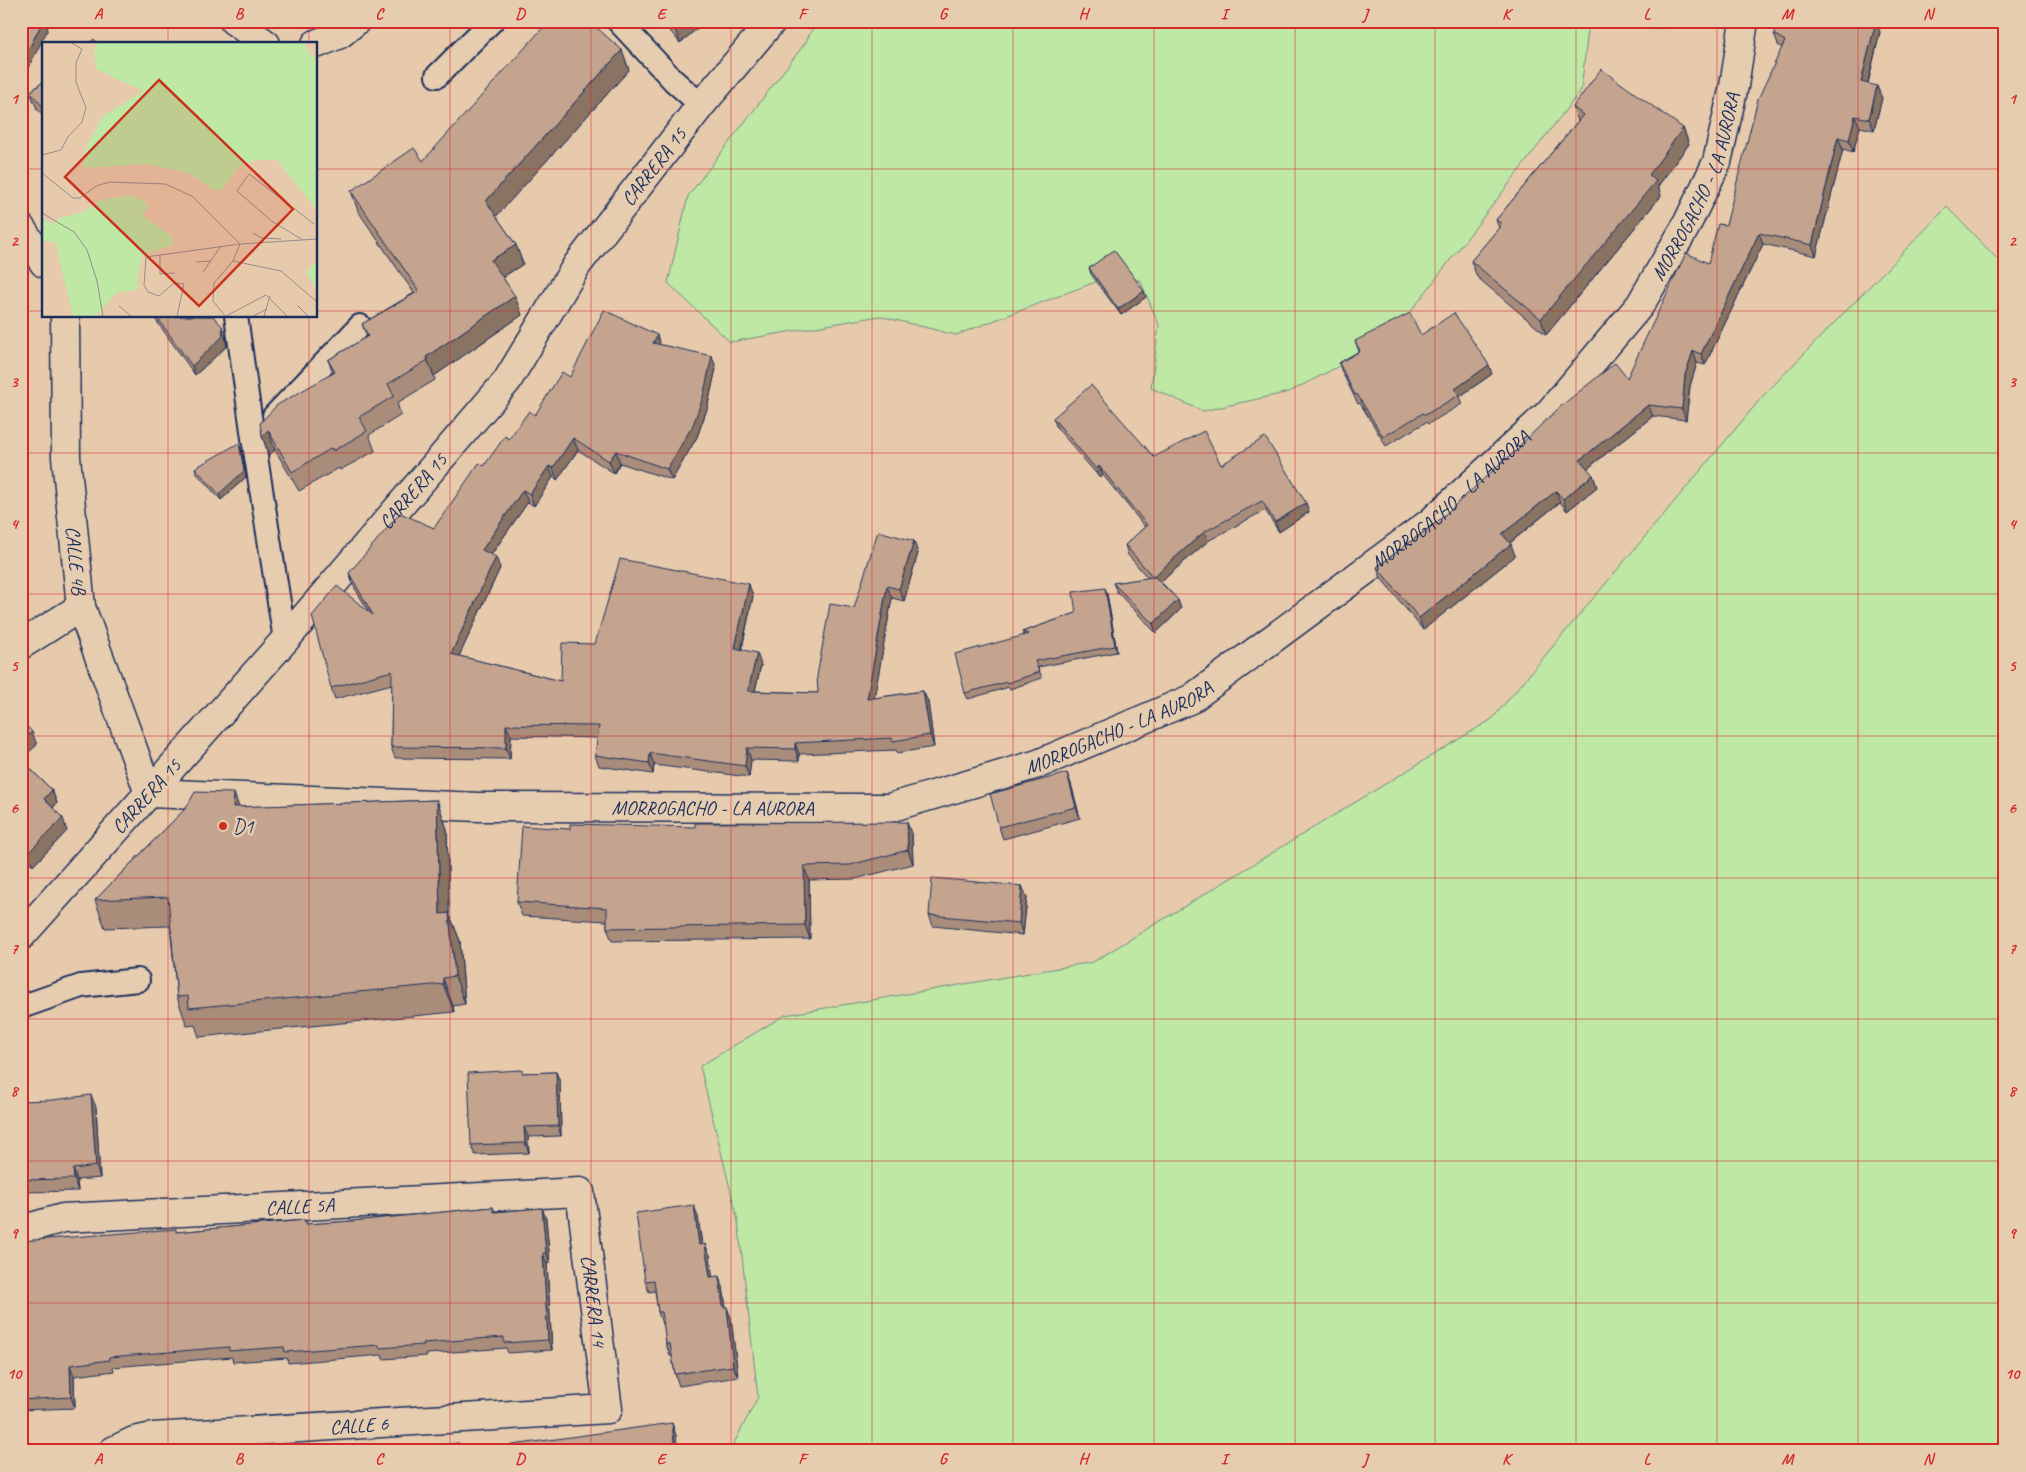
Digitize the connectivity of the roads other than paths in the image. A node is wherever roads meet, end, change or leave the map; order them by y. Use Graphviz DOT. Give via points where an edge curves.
graph roads {
  1 [pos="234,21"];
  2 [pos="356,21"];
  3 [pos="492,21"];
  4 [pos="618,21"];
  5 [pos="772,21"];
  6 [pos="1744,21"];
  7 [pos="263,42"];
  8 [pos="318,43"];
  9 [pos="437,76"];
  10 [pos="701,105"];
  11 [pos="21,228"];
  12 [pos="42,261"];
  13 [pos="65,318"];
  14 [pos="236,318"];
  15 [pos="360,326"];
  16 [pos="253,438"];
  17 [pos="81,607"];
  18 [pos="285,640"];
  19 [pos="21,645"];
  20 [pos="149,793"];
  21 [pos="21,936"];
  22 [pos="138,980"];
  23 [pos="21,1007"];
  24 [pos="580,1192"];
  25 [pos="21,1230"];
  26 [pos="608,1409"];
  27 [pos="113,1451"];
  1 -- 7 [label="street"];
  2 -- 8 [label="street" via="340,34"];
  3 -- 9 [label="lane"];
  4 -- 10 [label="lane" via="674,82"];
  5 -- 10 [label="street, CARRERA 15"];
  6 -- 20 [label="street, MORROGACHO - LA AURORA" via="1717,162 1685,228 1640,305 1550,413 1431,522 1191,699 1038,764 889,808 479,807"];
  10 -- 18 [label="street, CARRERA 15" via="577,265 507,381"];
  11 -- 12 [label="street"];
  13 -- 17 [label="street, CALLE 4B" via="66,457"];
  14 -- 16 [label="lane"];
  15 -- 16 [label="lane"];
  16 -- 18 [label="lane"];
  17 -- 19 [label="street"];
  17 -- 20 [label="street, CALLE 4B"];
  18 -- 20 [label="street, CARRERA 15"];
  20 -- 21 [label="street, CARRERA 15"];
  22 -- 23 [label="lane" via="81,986"];
  24 -- 25 [label="street, CALLE 5A" via="63,1218"];
  24 -- 26 [label="street, CARRERA 14"];
  26 -- 27 [label="street, CALLE 6" via="153,1437 134,1441"];
}
